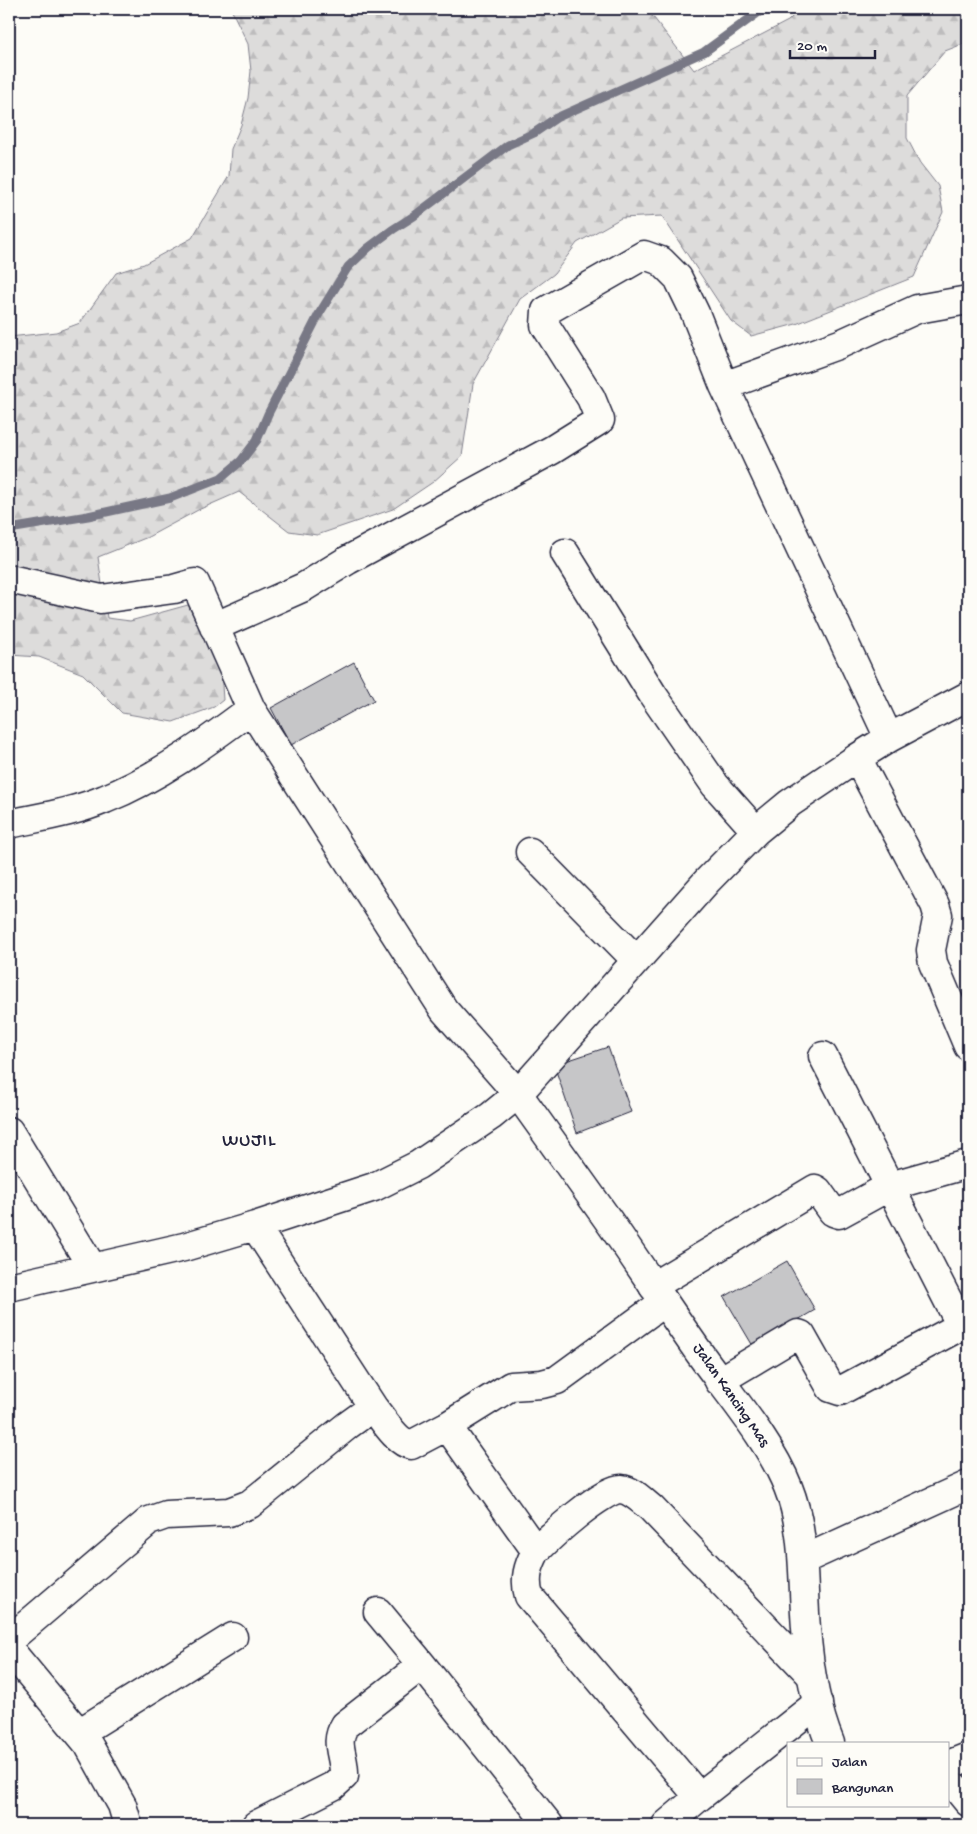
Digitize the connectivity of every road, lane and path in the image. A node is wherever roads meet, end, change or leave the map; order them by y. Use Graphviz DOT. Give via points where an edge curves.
graph roads {
  1 [pos="968,300"];
  2 [pos="724,386"];
  3 [pos="565,553"];
  4 [pos="9,579"];
  5 [pos="214,626"];
  6 [pos="968,696"];
  7 [pos="251,709"];
  8 [pos="889,738"];
  9 [pos="857,758"];
  10 [pos="9,824"];
  11 [pos="756,831"];
  12 [pos="530,852"];
  13 [pos="636,960"];
  14 [pos="968,1046"];
  15 [pos="823,1056"];
  16 [pos="518,1094"];
  17 [pos="9,1131"];
  18 [pos="968,1164"];
  19 [pos="890,1186"];
  20 [pos="255,1226"];
  21 [pos="92,1267"];
  22 [pos="9,1287"];
  23 [pos="659,1294"];
  24 [pos="719,1381"];
  25 [pos="374,1407"];
  26 [pos="447,1426"];
  27 [pos="968,1486"];
  28 [pos="536,1551"];
  29 [pos="803,1560"];
  30 [pos="378,1612"];
  31 [pos="233,1637"];
  32 [pos="9,1640"];
  33 [pos="9,1649"];
  34 [pos="422,1665"];
  35 [pos="811,1675"];
  36 [pos="818,1703"];
  37 [pos="79,1734"];
  38 [pos="830,1742"];
  39 [pos="968,1757"];
  40 [pos="950,1764"];
  41 [pos="950,1783"];
  42 [pos="698,1797"];
  43 [pos="968,1802"];
  44 [pos="128,1825"];
  45 [pos="256,1825"];
  46 [pos="549,1825"];
  47 [pos="666,1825"];
  1 -- 2 [label="street" via="917,309 840,344"];
  2 -- 5 [label="street" via="678,278 661,261 644,255 546,311 545,325 591,398 600,420 552,450 304,587"];
  2 -- 8 [label="street"];
  3 -- 11 [label="street" via="653,695 715,785"];
  4 -- 5 [label="street, Jalan Kancing Mas" via="101,599 195,584"];
  5 -- 7 [label="street, Jalan Kancing Mas"];
  6 -- 8 [label="street"];
  7 -- 10 [label="street" via="138,784 104,800 69,811"];
  7 -- 16 [label="street, Jalan Kancing Mas" via="444,1010"];
  8 -- 9 [label="street"];
  9 -- 11 [label="street" via="790,803"];
  9 -- 14 [label="street" via="938,915 931,950 933,963"];
  11 -- 13 [label="street"];
  12 -- 13 [label="street"];
  13 -- 16 [label="street"];
  15 -- 19 [label="street"];
  16 -- 20 [label="street" via="418,1165 383,1182"];
  16 -- 23 [label="street, Jalan Kancing Mas"];
  17 -- 21 [label="street"];
  18 -- 19 [label="street"];
  19 -- 23 [label="street" via="836,1214 815,1190"];
  19 -- 24 [label="street" via="958,1320 955,1329 840,1391 832,1388 798,1334"];
  20 -- 21 [label="street"];
  20 -- 25 [label="street"];
  21 -- 22 [label="street"];
  23 -- 24 [label="street, Jalan Kancing Mas"];
  23 -- 26 [label="street" via="557,1380 511,1386"];
  24 -- 29 [label="street, Jalan Kancing Mas" via="774,1458 788,1485 796,1510"];
  25 -- 26 [label="street" via="405,1444 411,1445"];
  25 -- 32 [label="street" via="250,1504 229,1512 166,1515 149,1521"];
  26 -- 28 [label="street"];
  27 -- 29 [label="street"];
  28 -- 35 [label="street" via="605,1494 620,1489 632,1492"];
  28 -- 42 [label="street" via="528,1566 526,1586 529,1596"];
  29 -- 35 [label="street, Jalan Kancing Mas"];
  30 -- 34 [label="street"];
  31 -- 37 [label="street"];
  33 -- 37 [label="street"];
  34 -- 45 [label="street" via="345,1724 338,1743 345,1764 344,1776 333,1786"];
  34 -- 46 [label="street"];
  35 -- 36 [label="street, Jalan Kancing Mas"];
  36 -- 38 [label="street, Jalan Kancing Mas"];
  36 -- 42 [label="street"];
  37 -- 44 [label="street" via="88,1744 122,1805"];
  39 -- 40 [label="street"];
  41 -- 43 [label="street"];
  42 -- 47 [label="street"];
}
